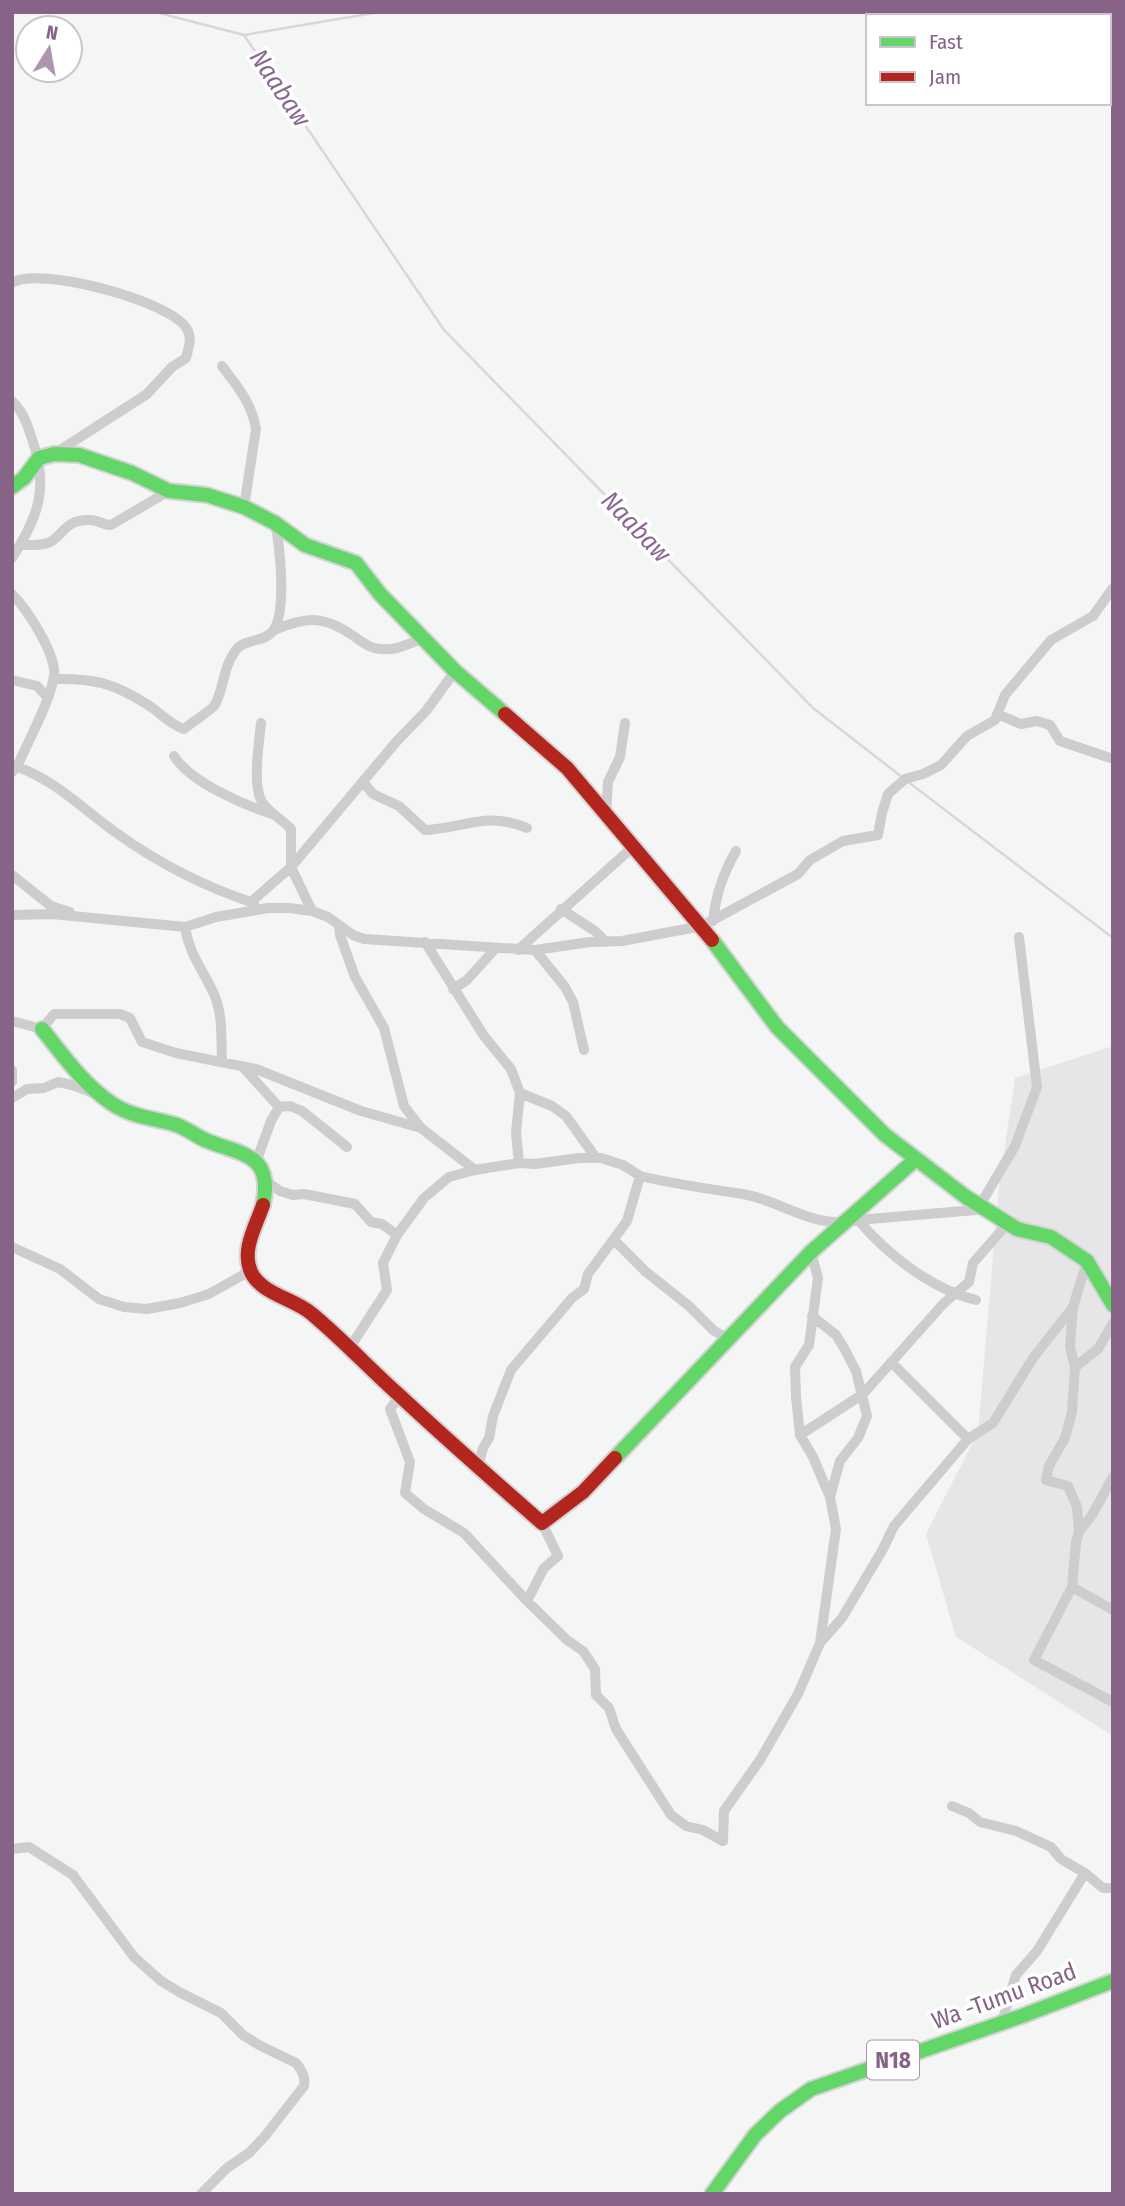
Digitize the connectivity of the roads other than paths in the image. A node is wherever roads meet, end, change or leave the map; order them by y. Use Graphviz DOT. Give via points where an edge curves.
graph roads {
  1 [pos="12,283"];
  2 [pos="222,366"];
  3 [pos="12,401"];
  4 [pos="46,456"];
  5 [pos="12,487"];
  6 [pos="169,491"];
  7 [pos="244,507"];
  8 [pos="275,523"];
  9 [pos="20,545"];
  10 [pos="12,558"];
  11 [pos="1113,588"];
  12 [pos="12,594"];
  13 [pos="274,630"];
  14 [pos="424,638"];
  15 [pos="455,671"];
  16 [pos="54,679"];
  17 [pos="12,680"];
  18 [pos="47,697"];
  19 [pos="997,714"];
  20 [pos="261,723"];
  21 [pos="625,723"];
  22 [pos="174,757"];
  23 [pos="1113,759"];
  24 [pos="15,770"];
  25 [pos="363,782"];
  26 [pos="606,813"];
  27 [pos="278,816"];
  28 [pos="527,828"];
  29 [pos="635,845"];
  30 [pos="736,851"];
  31 [pos="291,867"];
  32 [pos="12,875"];
  33 [pos="251,902"];
  34 [pos="268,908"];
  35 [pos="561,909"];
  36 [pos="312,911"];
  37 [pos="12,915"];
  38 [pos="84,917"];
  39 [pos="708,923"];
  40 [pos="339,925"];
  41 [pos="186,927"];
  42 [pos="1019,937"];
  43 [pos="425,942"];
  44 [pos="606,942"];
  45 [pos="496,948"];
  46 [pos="518,950"];
  47 [pos="535,950"];
  48 [pos="453,989"];
  49 [pos="12,1021"];
  50 [pos="42,1029"];
  51 [pos="584,1050"];
  52 [pos="222,1061"];
  53 [pos="241,1065"];
  54 [pos="12,1070"];
  55 [pos="12,1082"];
  56 [pos="520,1093"];
  57 [pos="101,1096"];
  58 [pos="12,1098"];
  59 [pos="279,1107"];
  60 [pos="421,1128"];
  61 [pos="347,1147"];
  62 [pos="596,1158"];
  63 [pos="916,1159"];
  64 [pos="256,1162"];
  65 [pos="519,1163"];
  66 [pos="475,1170"];
  67 [pos="640,1176"];
  68 [pos="266,1181"];
  69 [pos="984,1207"];
  70 [pos="851,1222"];
  71 [pos="1008,1223"];
  72 [pos="397,1235"];
  73 [pos="614,1240"];
  74 [pos="12,1247"];
  75 [pos="811,1252"];
  76 [pos="1087,1261"];
  77 [pos="250,1270"];
  78 [pos="954,1295"];
  79 [pos="976,1300"];
  80 [pos="1113,1305"];
  81 [pos="1073,1307"];
  82 [pos="812,1316"];
  83 [pos="1113,1323"];
  84 [pos="728,1339"];
  85 [pos="349,1349"];
  86 [pos="891,1362"];
  87 [pos="1075,1367"];
  88 [pos="862,1395"];
  89 [pos="399,1396"];
  90 [pos="800,1435"];
  91 [pos="968,1439"];
  92 [pos="478,1467"];
  93 [pos="1113,1477"];
  94 [pos="830,1497"];
  95 [pos="542,1523"];
  96 [pos="1079,1532"];
  97 [pos="1072,1587"];
  98 [pos="527,1601"];
  99 [pos="1113,1610"];
  100 [pos="820,1643"];
  101 [pos="1113,1702"];
  102 [pos="952,1806"];
  103 [pos="12,1849"];
  104 [pos="1085,1873"];
  105 [pos="1113,1888"];
  106 [pos="1113,1981"];
  107 [pos="1002,2022"];
  108 [pos="201,2194"];
  109 [pos="712,2194"];
  1 -- 4 [label="street" via="19,278 76,282 148,303 189,332 186,358 146,394"];
  2 -- 7 [label="street" via="248,401 256,429"];
  3 -- 4 [label="street" via="23,412"];
  4 -- 5 [label="main road"];
  4 -- 6 [label="main road" via="79,455"];
  4 -- 9 [label="street" via="38,507"];
  6 -- 7 [label="main road" via="207,495"];
  6 -- 9 [label="street" via="111,525 90,520 74,523 46,544"];
  7 -- 8 [label="main road"];
  8 -- 13 [label="street" via="281,588"];
  8 -- 14 [label="main road" via="305,545 356,563"];
  9 -- 10 [label="street"];
  11 -- 19 [label="street" via="1093,615 1051,640 1006,695"];
  12 -- 16 [label="street" via="43,639"];
  13 -- 14 [label="street" via="295,621 329,622 379,650"];
  13 -- 16 [label="street" via="264,639 238,648 213,707 184,729 107,685 86,678"];
  14 -- 15 [label="main road"];
  15 -- 25 [label="street"];
  15 -- 26 [label="main road" via="567,768"];
  16 -- 18 [label="street"];
  17 -- 18 [label="street" via="37,686"];
  18 -- 24 [label="street"];
  19 -- 23 [label="street" via="1021,724 1037,721 1050,725 1060,741"];
  19 -- 39 [label="street" via="995,720 967,736 941,765 905,779 888,794 878,835 843,841 810,860 798,874"];
  20 -- 27 [label="street" via="258,790 267,809"];
  21 -- 26 [label="street" via="620,757 608,782"];
  22 -- 27 [label="street" via="199,779"];
  24 -- 33 [label="street" via="28,771 55,787 117,834 193,880"];
  25 -- 28 [label="street" via="425,830 491,819"];
  25 -- 31 [label="street"];
  26 -- 29 [label="main road"];
  27 -- 31 [label="street" via="292,829"];
  29 -- 35 [label="street"];
  29 -- 39 [label="main road"];
  30 -- 39 [label="street" via="723,874"];
  31 -- 33 [label="street"];
  31 -- 36 [label="street"];
  32 -- 38 [label="street" via="51,906"];
  33 -- 34 [label="street"];
  34 -- 36 [label="street"];
  34 -- 41 [label="street" via="216,916"];
  35 -- 44 [label="street"];
  35 -- 46 [label="street"];
  36 -- 40 [label="street"];
  37 -- 38 [label="street"];
  38 -- 41 [label="street"];
  39 -- 44 [label="street"];
  39 -- 63 [label="main road" via="777,1027"];
  40 -- 43 [label="street" via="364,939"];
  40 -- 60 [label="street" via="355,977 384,1028 404,1106"];
  41 -- 52 [label="street" via="188,944 220,1017"];
  42 -- 69 [label="street" via="1037,1087 1015,1146"];
  43 -- 45 [label="street"];
  43 -- 48 [label="street"];
  44 -- 47 [label="street"];
  45 -- 46 [label="street"];
  45 -- 48 [label="street"];
  46 -- 47 [label="street"];
  47 -- 51 [label="street" via="573,1002"];
  48 -- 56 [label="street" via="511,1069"];
  49 -- 50 [label="street"];
  50 -- 52 [label="street" via="54,1014 120,1014 130,1018 142,1042"];
  50 -- 57 [label="main road"];
  52 -- 53 [label="street"];
  53 -- 59 [label="street"];
  53 -- 60 [label="street" via="361,1111"];
  54 -- 55 [label="street"];
  56 -- 62 [label="street" via="566,1116"];
  56 -- 65 [label="street"];
  57 -- 58 [label="street" via="58,1082"];
  57 -- 64 [label="main road" via="125,1111 182,1127"];
  59 -- 61 [label="street" via="302,1111"];
  59 -- 64 [label="street"];
  60 -- 66 [label="street"];
  62 -- 65 [label="street"];
  62 -- 67 [label="street" via="623,1165"];
  63 -- 69 [label="main road"];
  63 -- 70 [label="main road"];
  64 -- 68 [label="main road"];
  65 -- 66 [label="street"];
  66 -- 72 [label="street" via="449,1177 424,1198"];
  67 -- 70 [label="street" via="762,1199 816,1220"];
  67 -- 73 [label="street" via="626,1222"];
  68 -- 72 [label="street" via="293,1195 355,1203 371,1222"];
  68 -- 77 [label="main road" via="266,1198 248,1253"];
  69 -- 70 [label="street"];
  69 -- 71 [label="main road"];
  70 -- 75 [label="main road"];
  70 -- 78 [label="street"];
  71 -- 76 [label="main road" via="1051,1237"];
  71 -- 78 [label="street" via="973,1263 969,1282"];
  72 -- 85 [label="street" via="383,1264 387,1290"];
  73 -- 84 [label="street"];
  73 -- 92 [label="street" via="588,1274 584,1289 511,1370"];
  74 -- 77 [label="street" via="60,1269 99,1300 135,1308 169,1306 209,1294"];
  75 -- 82 [label="street" via="818,1278"];
  75 -- 84 [label="main road"];
  76 -- 80 [label="main road"];
  76 -- 81 [label="street"];
  77 -- 85 [label="main road" via="258,1281 309,1310"];
  78 -- 79 [label="street"];
  78 -- 86 [label="street"];
  81 -- 87 [label="street" via="1070,1347"];
  81 -- 91 [label="street" via="1033,1358 993,1423"];
  82 -- 88 [label="street" via="836,1335 856,1371"];
  82 -- 90 [label="street" via="809,1345 795,1367"];
  83 -- 87 [label="street" via="1098,1349"];
  84 -- 95 [label="main road" via="583,1492"];
  85 -- 89 [label="main road"];
  86 -- 88 [label="street"];
  86 -- 91 [label="street"];
  87 -- 96 [label="street" via="1072,1412 1046,1480 1068,1486 1077,1507"];
  88 -- 90 [label="street"];
  88 -- 94 [label="street" via="867,1416 858,1438 840,1461"];
  89 -- 92 [label="main road"];
  89 -- 98 [label="street" via="390,1409 410,1462 405,1493 464,1533"];
  90 -- 94 [label="street"];
  91 -- 100 [label="street" via="902,1514 842,1618"];
  92 -- 95 [label="main road"];
  93 -- 96 [label="street"];
  94 -- 100 [label="street" via="836,1528"];
  95 -- 98 [label="street" via="558,1556 544,1567"];
  96 -- 97 [label="street"];
  97 -- 99 [label="street"];
  97 -- 101 [label="street" via="1034,1660"];
  98 -- 100 [label="street" via="583,1651 595,1669 596,1695 609,1708 616,1729 671,1815 723,1842 724,1811 798,1694"];
  102 -- 104 [label="street" via="980,1822 1051,1847"];
  103 -- 108 [label="street" via="29,1847 66,1870 134,1957 161,1981 221,2013 243,2035 301,2068 304,2086 265,2136"];
  104 -- 105 [label="street" via="1103,1888"];
  104 -- 107 [label="street" via="1016,1975"];
  106 -- 107 [label="main road, Wa -Tumu Road / N18"];
  107 -- 109 [label="main road, Wa -Tumu Road / N18" via="826,2083 796,2098 757,2131"];
}
